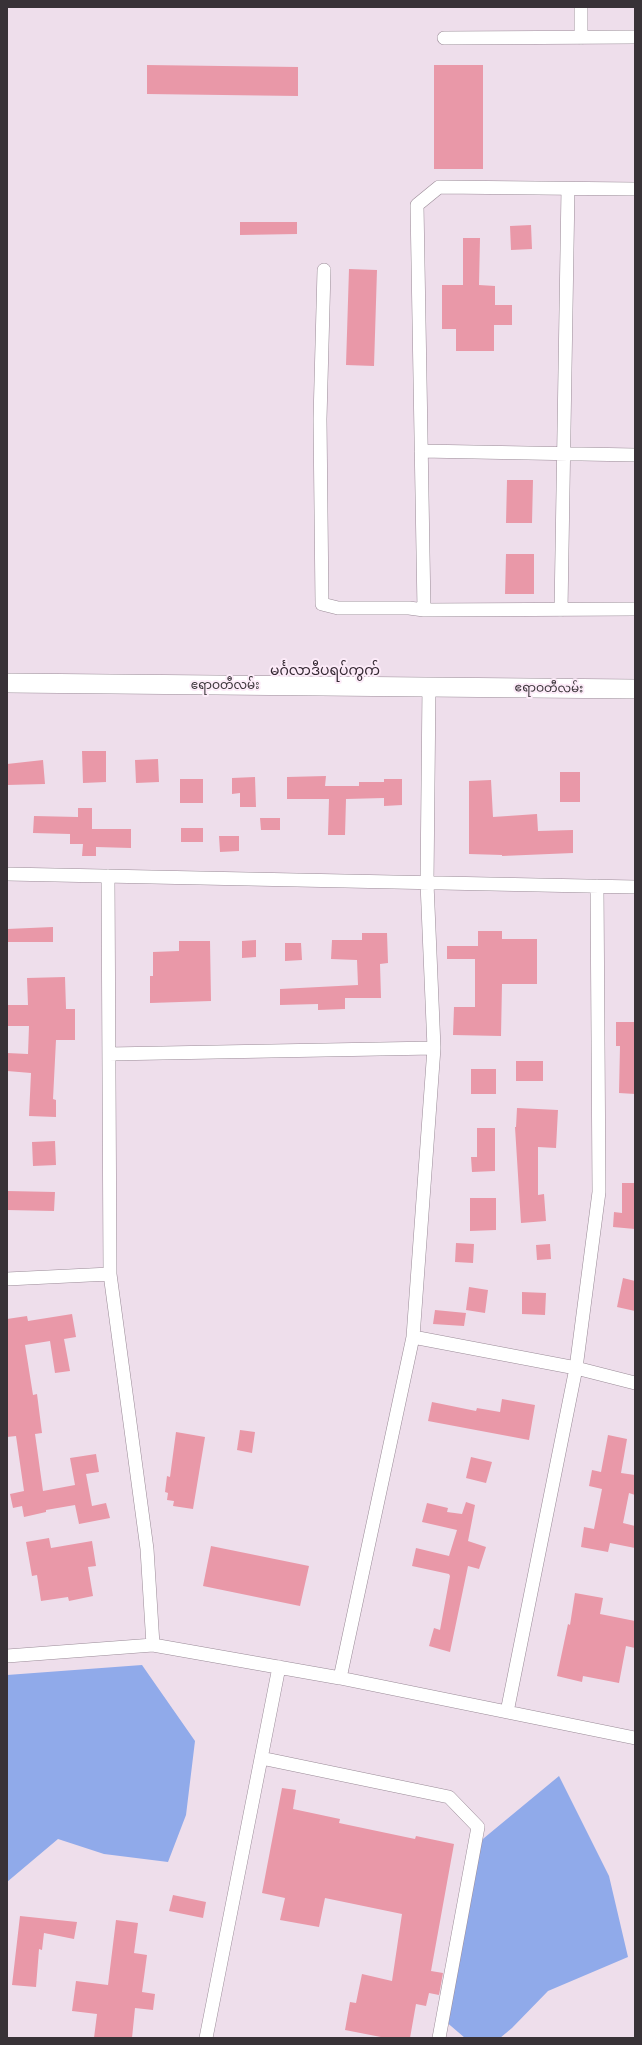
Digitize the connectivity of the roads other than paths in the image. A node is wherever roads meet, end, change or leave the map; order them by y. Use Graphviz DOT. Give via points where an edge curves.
graph roads {
  1 [pos="581,7"];
  2 [pos="444,38"];
  3 [pos="581,38"];
  4 [pos="635,38"];
  5 [pos="568,189"];
  6 [pos="635,189"];
  7 [pos="324,270"];
  8 [pos="421,451"];
  9 [pos="564,454"];
  10 [pos="635,455"];
  11 [pos="635,609"];
  12 [pos="424,610"];
  13 [pos="561,610"];
  14 [pos="7,683"];
  15 [pos="429,686"];
  16 [pos="635,689"];
  17 [pos="7,874"];
  18 [pos="108,876"];
  19 [pos="427,883"];
  20 [pos="597,886"];
  21 [pos="635,887"];
  22 [pos="434,1048"];
  23 [pos="109,1054"];
  24 [pos="110,1274"];
  25 [pos="7,1279"];
  26 [pos="413,1337"];
  27 [pos="576,1368"];
  28 [pos="635,1383"];
  29 [pos="153,1645"];
  30 [pos="7,1656"];
  31 [pos="279,1667"];
  32 [pos="340,1678"];
  33 [pos="507,1712"];
  34 [pos="635,1738"];
  35 [pos="261,1758"];
  36 [pos="208,2038"];
  37 [pos="439,2038"];
  1 -- 3 [label="street"];
  2 -- 3 [label="street"];
  3 -- 4 [label="street"];
  5 -- 6 [label="street"];
  5 -- 8 [label="street" via="439,187 418,205"];
  5 -- 9 [label="street"];
  7 -- 12 [label="street" via="320,419 322,604 338,608"];
  8 -- 9 [label="street"];
  8 -- 12 [label="street"];
  9 -- 10 [label="street"];
  9 -- 13 [label="street"];
  11 -- 13 [label="street"];
  12 -- 13 [label="street"];
  14 -- 15 [label="street, ဧရာဝတီလမ်း"];
  15 -- 16 [label="street, ဧရာဝတီလမ်း"];
  15 -- 19 [label="street"];
  17 -- 18 [label="street"];
  18 -- 19 [label="street"];
  18 -- 23 [label="street"];
  19 -- 20 [label="street"];
  19 -- 22 [label="street"];
  20 -- 21 [label="street"];
  20 -- 27 [label="street" via="600,1192"];
  22 -- 23 [label="street"];
  22 -- 26 [label="street"];
  23 -- 24 [label="street"];
  24 -- 25 [label="street"];
  24 -- 29 [label="street" via="147,1549"];
  26 -- 27 [label="street"];
  26 -- 32 [label="street"];
  27 -- 28 [label="street"];
  27 -- 33 [label="street"];
  29 -- 30 [label="street"];
  29 -- 31 [label="street"];
  31 -- 32 [label="street"];
  31 -- 35 [label="street"];
  32 -- 33 [label="street"];
  33 -- 34 [label="street"];
  35 -- 36 [label="street"];
  35 -- 37 [label="street" via="450,1797 478,1827"];
}
